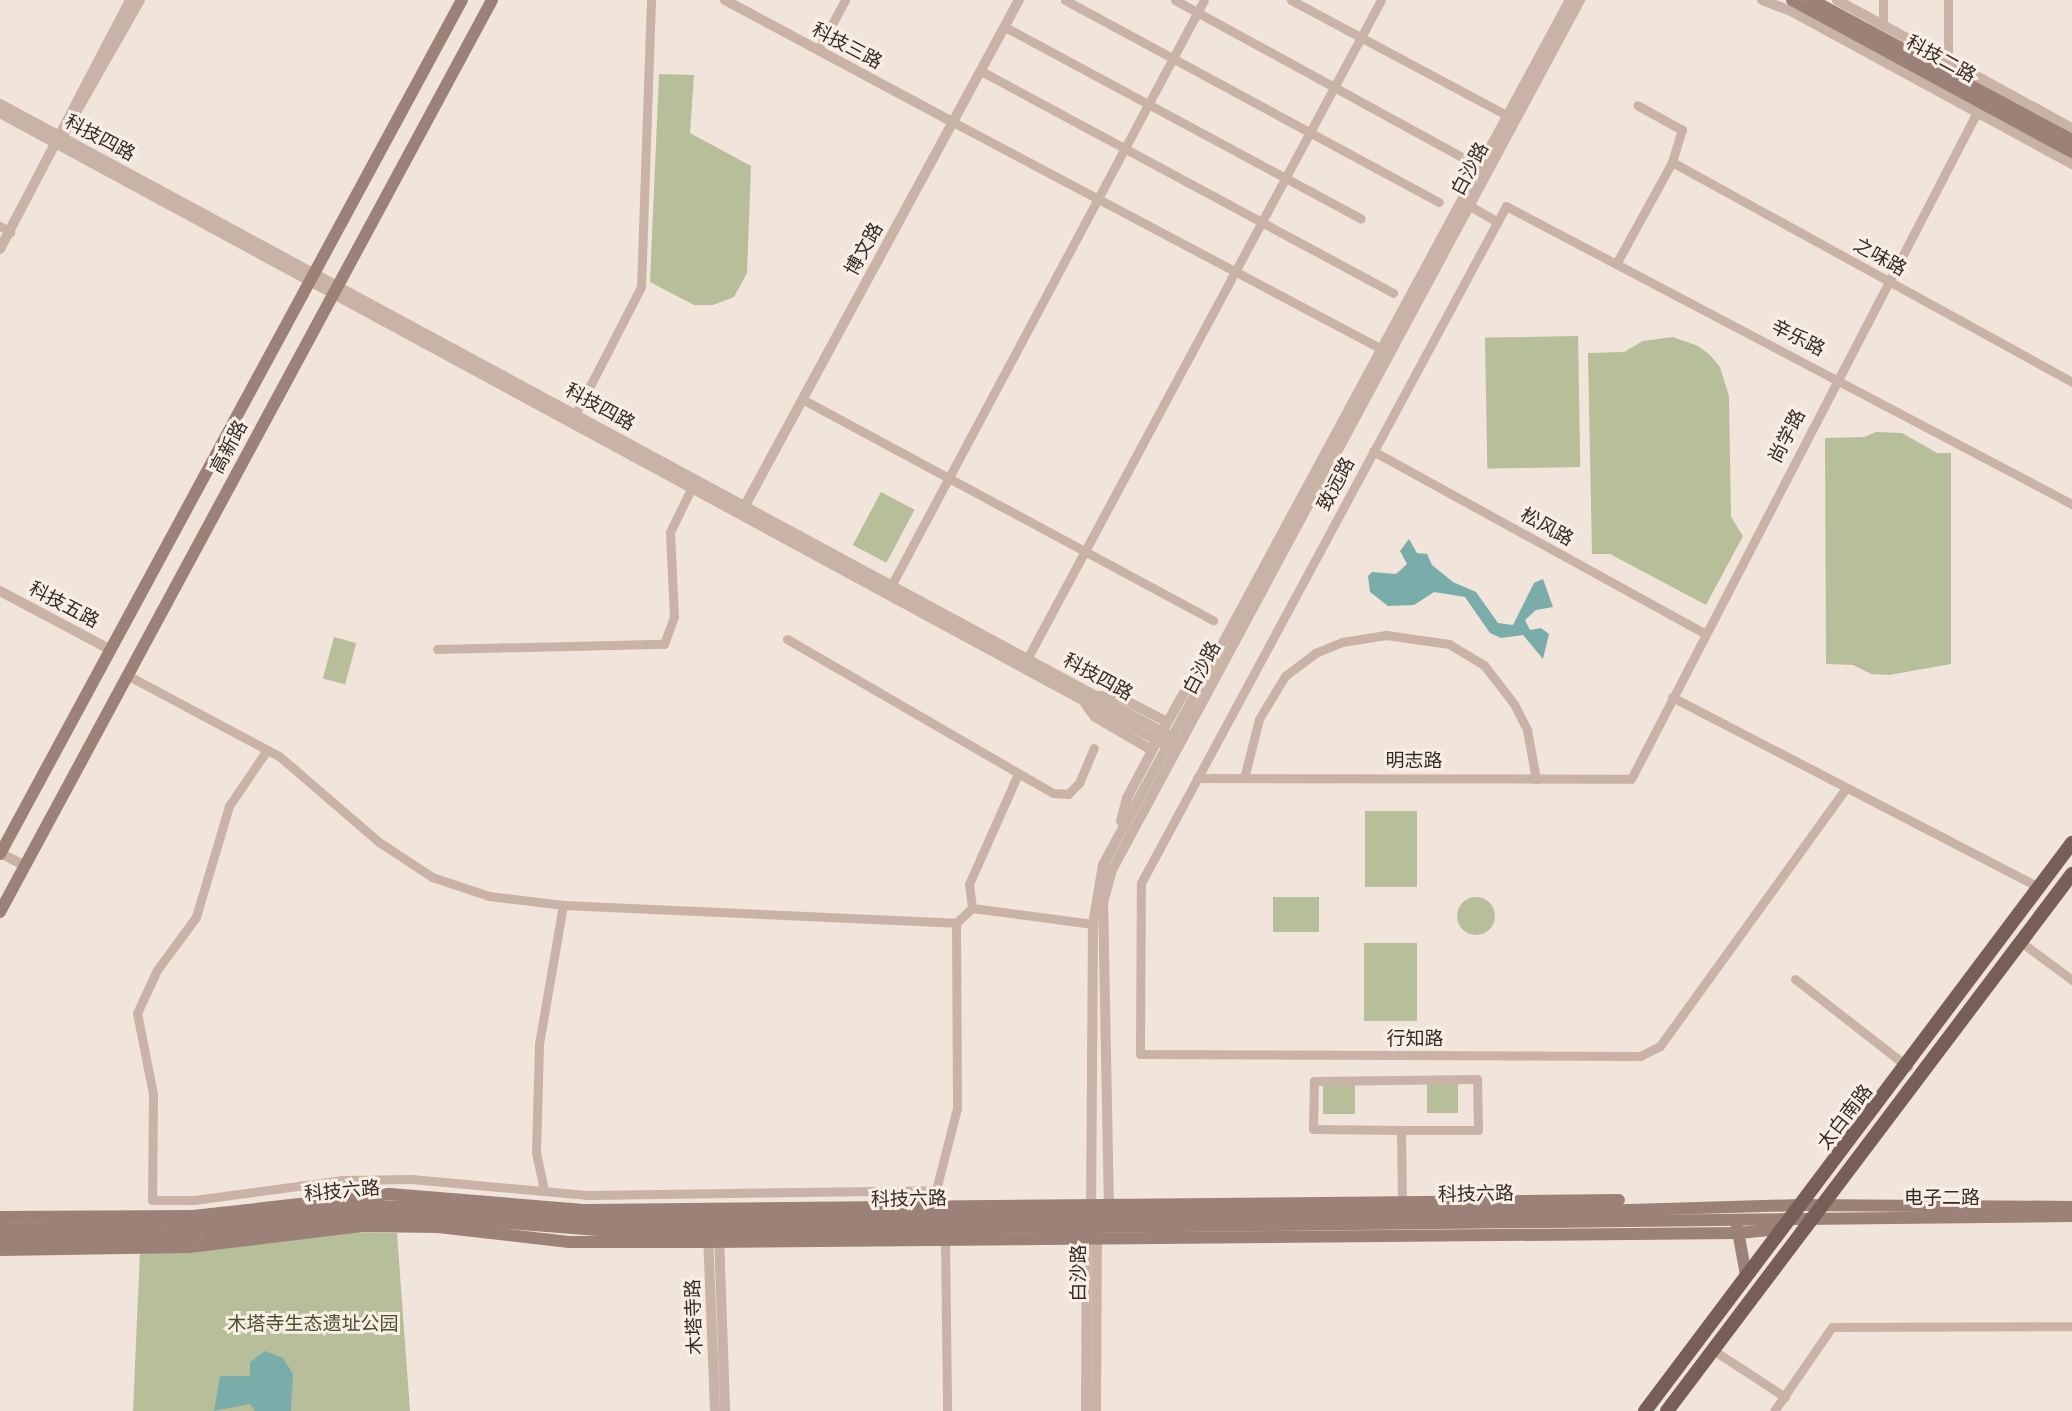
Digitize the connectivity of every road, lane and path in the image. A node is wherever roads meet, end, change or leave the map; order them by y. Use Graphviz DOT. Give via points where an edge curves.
graph roads {
  1 [pos="130,0"];
  2 [pos="140,0"];
  3 [pos="463,0"];
  4 [pos="492,0"];
  5 [pos="651,0"];
  6 [pos="725,0"];
  7 [pos="845,0"];
  8 [pos="1019,0"];
  9 [pos="1065,0"];
  10 [pos="1175,0"];
  11 [pos="1204,0"];
  12 [pos="1291,0"];
  13 [pos="1381,0"];
  14 [pos="1580,0"];
  15 [pos="1586,0"];
  16 [pos="1762,0"];
  17 [pos="1793,0"];
  18 [pos="1812,0"];
  19 [pos="1837,0"];
  20 [pos="1883,0"];
  21 [pos="1948,0"];
  22 [pos="1569,6"];
  23 [pos="1198,12"];
  24 [pos="1883,25"];
  25 [pos="1004,27"];
  26 [pos="1360,37"];
  27 [pos="818,50"];
  28 [pos="1173,58"];
  29 [pos="1948,60"];
  30 [pos="981,71"];
  31 [pos="1334,87"];
  32 [pos="0,104"];
  33 [pos="1148,104"];
  34 [pos="1637,105"];
  35 [pos="1977,112"];
  36 [pos="0,113"];
  37 [pos="1508,116"];
  38 [pos="953,122"];
  39 [pos="2072,128"];
  40 [pos="1310,131"];
  41 [pos="60,139"];
  42 [pos="2072,140"];
  43 [pos="1124,148"];
  44 [pos="2072,152"];
  45 [pos="1464,158"];
  46 [pos="1672,162"];
  47 [pos="2072,164"];
  48 [pos="1285,177"];
  49 [pos="1097,198"];
  50 [pos="1439,202"];
  51 [pos="1470,206"];
  52 [pos="1506,206"];
  53 [pos="1361,219"];
  54 [pos="1498,222"];
  55 [pos="1261,223"];
  56 [pos="5,229"];
  57 [pos="0,249"];
  58 [pos="1616,264"];
  59 [pos="1235,271"];
  60 [pos="311,278"];
  61 [pos="1889,282"];
  62 [pos="335,290"];
  63 [pos="1393,293"];
  64 [pos="1386,352"];
  65 [pos="1836,378"];
  66 [pos="2072,382"];
  67 [pos="802,399"];
  68 [pos="573,418"];
  69 [pos="1373,451"];
  70 [pos="950,477"];
  71 [pos="691,489"];
  72 [pos="2072,504"];
  73 [pos="742,511"];
  74 [pos="1084,552"];
  75 [pos="891,586"];
  76 [pos="0,591"];
  77 [pos="1213,620"];
  78 [pos="1704,634"];
  79 [pos="787,639"];
  80 [pos="437,649"];
  81 [pos="111,650"];
  82 [pos="1027,659"];
  83 [pos="127,675"];
  84 [pos="1672,697"];
  85 [pos="1167,740"];
  86 [pos="1094,748"];
  87 [pos="267,750"];
  88 [pos="1017,776"];
  89 [pos="1197,778"];
  90 [pos="1244,778"];
  91 [pos="1536,779"];
  92 [pos="1631,779"];
  93 [pos="1846,788"];
  94 [pos="2072,844"];
  95 [pos="0,854"];
  96 [pos="25,866"];
  97 [pos="2072,874"];
  98 [pos="2039,887"];
  99 [pos="563,905"];
  100 [pos="972,908"];
  101 [pos="0,912"];
  102 [pos="956,923"];
  103 [pos="1093,924"];
  104 [pos="2021,942"];
  105 [pos="1795,979"];
  106 [pos="2072,980"];
  107 [pos="1908,1067"];
  108 [pos="1401,1130"];
  109 [pos="544,1190"];
  110 [pos="1802,1202"];
  111 [pos="2072,1207"];
  112 [pos="1109,1211"];
  113 [pos="1816,1213"];
  114 [pos="1402,1214"];
  115 [pos="2072,1216"];
  116 [pos="0,1217"];
  117 [pos="1735,1219"];
  118 [pos="1784,1224"];
  119 [pos="1092,1226"];
  120 [pos="0,1229"];
  121 [pos="714,1231"];
  122 [pos="1740,1233"];
  123 [pos="0,1239"];
  124 [pos="945,1239"];
  125 [pos="0,1250"];
  126 [pos="1746,1275"];
  127 [pos="2072,1326"];
  128 [pos="1713,1350"];
  129 [pos="1785,1397"];
  130 [pos="715,1411"];
  131 [pos="725,1411"];
  132 [pos="947,1411"];
  133 [pos="1086,1411"];
  134 [pos="1096,1411"];
  135 [pos="1645,1411"];
  136 [pos="1667,1411"];
  137 [pos="1774,1411"];
  1 -- 41 [label="street"];
  2 -- 41 [label="street"];
  3 -- 60 [label="main road, 高新路"];
  4 -- 62 [label="main road, 高新路"];
  5 -- 68 [label="street" via="641,287"];
  6 -- 27 [label="street, 科技三路"];
  7 -- 27 [label="street"];
  8 -- 25 [label="street, 博文路"];
  9 -- 28 [label="street"];
  10 -- 23 [label="street"];
  11 -- 23 [label="street"];
  12 -- 26 [label="street"];
  13 -- 26 [label="street"];
  14 -- 22 [label="street, 白沙路"];
  15 -- 22 [label="street"];
  16 -- 35 [label="street" via="1793,12 1925,88"];
  17 -- 44 [label="main road, 科技二路"];
  18 -- 42 [label="main road, 科技二路"];
  19 -- 24 [label="street"];
  20 -- 24 [label="street"];
  21 -- 29 [label="street"];
  22 -- 37 [label="street, 白沙路"];
  22 -- 51 [label="street, 白沙路"];
  23 -- 28 [label="street"];
  23 -- 31 [label="street"];
  24 -- 29 [label="street"];
  25 -- 30 [label="street, 博文路"];
  25 -- 33 [label="street"];
  26 -- 31 [label="street"];
  26 -- 37 [label="street"];
  27 -- 38 [label="street, 科技三路"];
  28 -- 33 [label="street"];
  28 -- 40 [label="street"];
  29 -- 39 [label="street"];
  30 -- 38 [label="street, 博文路"];
  30 -- 43 [label="street"];
  31 -- 40 [label="street"];
  31 -- 45 [label="street"];
  32 -- 41 [label="street, 科技四路"];
  33 -- 43 [label="street"];
  33 -- 48 [label="street"];
  34 -- 46 [label="street" via="1682,130"];
  35 -- 47 [label="street"];
  35 -- 61 [label="street, 尚学路"];
  36 -- 41 [label="street, 科技四路"];
  37 -- 64 [label="street, 白沙路"];
  38 -- 49 [label="street"];
  38 -- 67 [label="street, 博文路"];
  40 -- 48 [label="street"];
  40 -- 50 [label="street"];
  41 -- 56 [label="street"];
  41 -- 60 [label="street, 科技四路"];
  43 -- 49 [label="street"];
  43 -- 55 [label="street"];
  46 -- 58 [label="street"];
  46 -- 61 [label="street, 之味路"];
  48 -- 53 [label="street"];
  48 -- 55 [label="street"];
  49 -- 59 [label="street"];
  49 -- 70 [label="street"];
  51 -- 54 [label="street"];
  51 -- 64 [label="street, 白沙路"];
  52 -- 54 [label="street, 致远路"];
  52 -- 58 [label="street, 辛乐路"];
  54 -- 69 [label="street, 致远路"];
  55 -- 59 [label="street"];
  55 -- 63 [label="street"];
  56 -- 57 [label="street"];
  58 -- 65 [label="street, 辛乐路"];
  59 -- 64 [label="street"];
  59 -- 74 [label="street"];
  60 -- 62 [label="street, 科技四路"];
  60 -- 81 [label="main road, 高新路"];
  61 -- 65 [label="street, 尚学路"];
  61 -- 66 [label="street, 之味路"];
  62 -- 68 [label="street, 科技四路"];
  62 -- 83 [label="main road, 高新路"];
  64 -- 85 [label="street, 白沙路"];
  64 -- 85 [label="street, 白沙路"];
  65 -- 72 [label="street, 辛乐路"];
  65 -- 78 [label="street, 尚学路"];
  67 -- 70 [label="street"];
  67 -- 73 [label="street, 博文路"];
  68 -- 71 [label="street, 科技四路"];
  68 -- 73 [label="street, 科技四路"];
  69 -- 78 [label="street, 松风路"];
  69 -- 89 [label="street, 致远路"];
  70 -- 74 [label="street"];
  70 -- 75 [label="street"];
  71 -- 73 [label="street, 科技四路"];
  71 -- 80 [label="street" via="670,532 674,617 664,644"];
  73 -- 75 [label="street, 科技四路"];
  73 -- 85 [label="street, 科技四路" via="1082,700"];
  74 -- 77 [label="street"];
  74 -- 82 [label="street"];
  75 -- 82 [label="street, 科技四路"];
  76 -- 81 [label="street, 科技五路"];
  78 -- 84 [label="street, 尚学路"];
  79 -- 88 [label="street"];
  81 -- 95 [label="main road, 高新路"];
  82 -- 85 [label="street, 科技四路"];
  83 -- 87 [label="street"];
  83 -- 96 [label="main road, 高新路"];
  84 -- 92 [label="street, 尚学路"];
  84 -- 93 [label="street"];
  85 -- 103 [label="street, 白沙路" via="1103,865"];
  85 -- 112 [label="street, 白沙路" via="1112,870 1103,903 1103,1107"];
  86 -- 88 [label="street" via="1079,783 1069,794 1053,793"];
  87 -- 99 [label="street" via="379,842 432,877 489,896"];
  87 -- 109 [label="street" via="246,774 229,806 197,916 158,970 137,1013 153,1094 152,1200 194,1200 341,1180 411,1179"];
  88 -- 100 [label="street" via="969,884"];
  89 -- 90 [label="street, 明志路"];
  89 -- 93 [label="street, 行知路" via="1142,883 1140,1055 1640,1056 1660,1046"];
  90 -- 91 [label="street, 明志路"];
  90 -- 91 [label="street" via="1259,719 1285,676 1315,653 1342,642 1386,635 1448,644 1484,665 1514,704 1527,730"];
  91 -- 92 [label="street, 明志路"];
  93 -- 98 [label="street"];
  94 -- 98 [label="main road, 太白南路"];
  95 -- 96 [label="street"];
  96 -- 101 [label="main road, 高新路"];
  97 -- 104 [label="main road, 太白南路"];
  98 -- 107 [label="main road, 太白南路"];
  99 -- 102 [label="street"];
  99 -- 109 [label="street" via="539,1044 536,1153"];
  100 -- 102 [label="street"];
  100 -- 103 [label="street"];
  102 -- 109 [label="street" via="957,1108 936,1190 588,1195"];
  103 -- 119 [label="street, 白沙路"];
  104 -- 106 [label="street"];
  104 -- 113 [label="main road, 太白南路"];
  105 -- 107 [label="street"];
  107 -- 110 [label="main road, 太白南路"];
  108 -- 108 [label="street" via="1478,1130 1477,1079 1314,1081 1313,1129"];
  108 -- 114 [label="street"];
  110 -- 113 [label="main road"];
  110 -- 114 [label="main road"];
  110 -- 118 [label="main road, 太白南路"];
  111 -- 113 [label="main road, 电子二路"];
  112 -- 114 [label="main road, 科技六路"];
  112 -- 119 [label="main road, 科技六路"];
  113 -- 115 [label="main road, 电子二路"];
  113 -- 118 [label="main road, 科技六路"];
  113 -- 128 [label="main road, 太白南路"];
  114 -- 117 [label="main road, 科技六路"];
  114 -- 119 [label="main road, 科技六路"];
  116 -- 119 [label="main road" via="193,1216 390,1195 586,1210"];
  117 -- 118 [label="main road, 科技六路"];
  117 -- 122 [label="main road"];
  118 -- 122 [label="main road"];
  118 -- 126 [label="main road, 太白南路"];
  119 -- 121 [label="main road, 科技六路"];
  119 -- 122 [label="main road"];
  119 -- 124 [label="main road"];
  119 -- 133 [label="street, 白沙路"];
  119 -- 134 [label="street, 白沙路"];
  120 -- 121 [label="main road, 科技六路" via="214,1225 355,1207 415,1206"];
  121 -- 123 [label="main road, 科技六路" via="574,1230 416,1216 352,1217 163,1238"];
  121 -- 124 [label="main road"];
  121 -- 125 [label="main road" via="569,1242 438,1227 362,1226 189,1247"];
  121 -- 130 [label="street, 木塔寺路"];
  121 -- 131 [label="street, 木塔寺路"];
  122 -- 126 [label="main road"];
  124 -- 132 [label="street"];
  126 -- 135 [label="main road, 太白南路"];
  127 -- 129 [label="street" via="1832,1327"];
  128 -- 129 [label="street"];
  128 -- 136 [label="main road, 太白南路"];
  129 -- 137 [label="street"];
}
